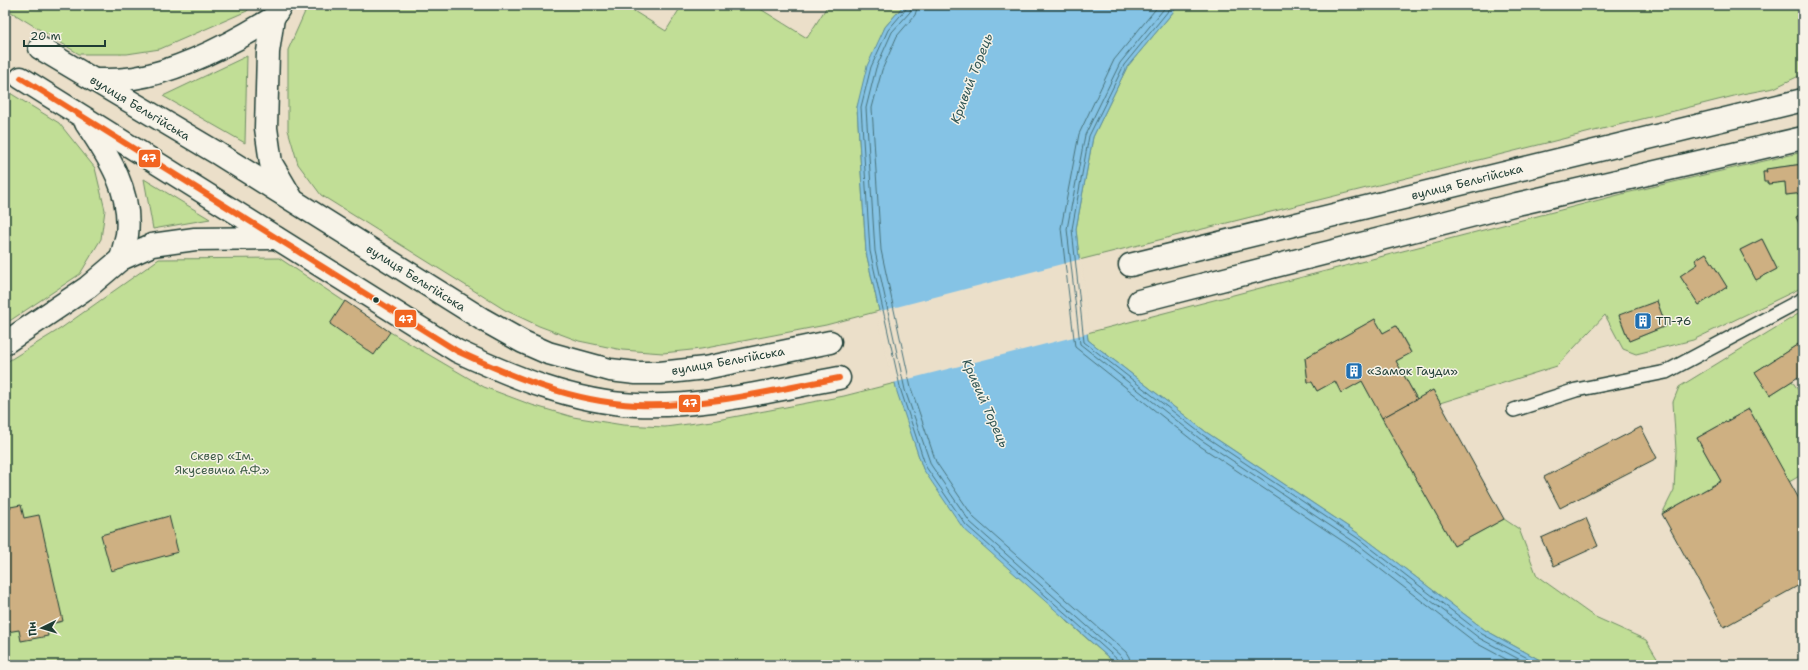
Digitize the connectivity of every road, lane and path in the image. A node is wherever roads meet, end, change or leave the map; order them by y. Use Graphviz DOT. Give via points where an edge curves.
graph roads {
  1 [pos="277,12"];
  2 [pos="40,48"];
  3 [pos="21,78"];
  4 [pos="94,80"];
  5 [pos="1803,100"];
  6 [pos="81,116"];
  7 [pos="1803,138"];
  8 [pos="292,200"];
  9 [pos="276,238"];
  10 [pos="121,259"];
  11 [pos="1130,265"];
  12 [pos="1803,300"];
  13 [pos="1139,301"];
  14 [pos="5,342"];
  15 [pos="830,342"];
  16 [pos="840,378"];
  17 [pos="1514,410"];
  1 -- 4 [label="street" via="248,34 163,71 133,78"];
  1 -- 8 [label="street" via="268,52 267,145 271,163"];
  2 -- 4 [label="street, вулиця Бельгійська"];
  3 -- 6 [label="street"];
  4 -- 8 [label="street, вулиця Бельгійська"];
  5 -- 11 [label="street, вулиця Бельгійська"];
  6 -- 9 [label="street"];
  6 -- 10 [label="street" via="110,158 120,181 126,209 127,234"];
  7 -- 13 [label="street" via="1517,204"];
  8 -- 15 [label="street, вулиця Бельгійська" via="482,319 523,342 579,362 610,370 660,373 705,368"];
  9 -- 10 [label="street" via="169,241 152,245"];
  9 -- 16 [label="street" via="457,350 516,377 573,395 627,404 656,405 711,401"];
  10 -- 14 [label="street" via="88,288"];
  12 -- 17 [label="lane" via="1666,372 1576,390"];
}
